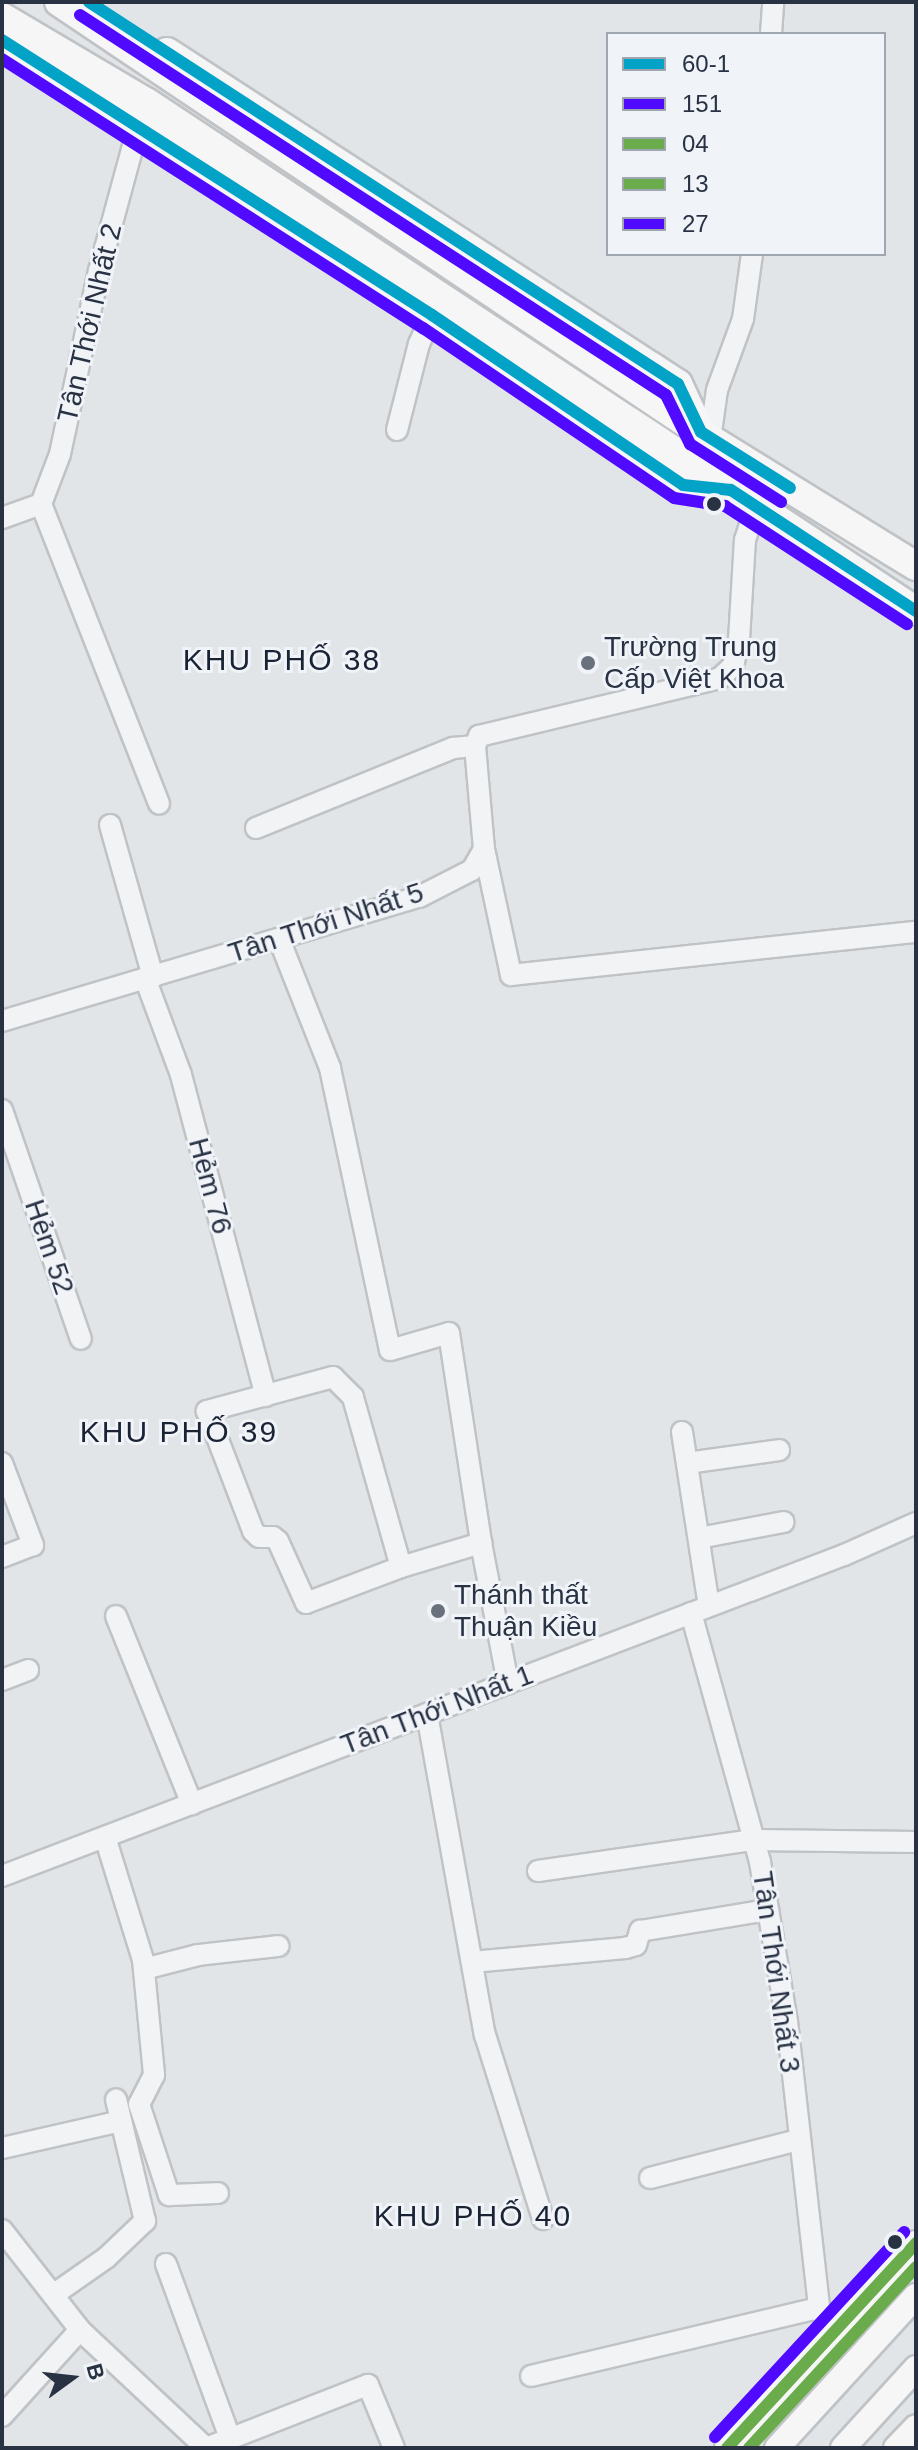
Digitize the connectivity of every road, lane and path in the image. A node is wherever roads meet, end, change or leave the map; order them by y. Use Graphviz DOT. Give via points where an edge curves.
graph roads {
  1 [pos="59,2"];
  2 [pos="89,2"];
  3 [pos="773,2"];
  4 [pos="2,17"];
  5 [pos="771,32"];
  6 [pos="2,40"];
  7 [pos="142,113"];
  8 [pos="273,132"];
  9 [pos="752,256"];
  10 [pos="432,315"];
  11 [pos="397,430"];
  12 [pos="705,435"];
  13 [pos="731,490"];
  14 [pos="41,504"];
  15 [pos="756,506"];
  16 [pos="2,518"];
  17 [pos="916,566"];
  18 [pos="916,611"];
  19 [pos="475,746"];
  20 [pos="159,804"];
  21 [pos="110,825"];
  22 [pos="256,828"];
  23 [pos="484,849"];
  24 [pos="916,932"];
  25 [pos="279,939"];
  26 [pos="149,978"];
  27 [pos="2,1021"];
  28 [pos="2,1110"];
  29 [pos="81,1339"];
  30 [pos="266,1396"];
  31 [pos="682,1432"];
  32 [pos="779,1450"];
  33 [pos="2,1463"];
  34 [pos="687,1463"];
  35 [pos="784,1522"];
  36 [pos="916,1523"];
  37 [pos="699,1538"];
  38 [pos="481,1543"];
  39 [pos="2,1557"];
  40 [pos="401,1567"];
  41 [pos="700,1609"];
  42 [pos="116,1616"];
  43 [pos="28,1670"];
  44 [pos="2,1680"];
  45 [pos="508,1683"];
  46 [pos="427,1714"];
  47 [pos="192,1804"];
  48 [pos="105,1837"];
  49 [pos="754,1840"];
  50 [pos="916,1842"];
  51 [pos="538,1871"];
  52 [pos="2,1876"];
  53 [pos="768,1910"];
  54 [pos="278,1946"];
  55 [pos="472,1962"];
  56 [pos="144,1969"];
  57 [pos="116,2099"];
  58 [pos="121,2121"];
  59 [pos="798,2140"];
  60 [pos="2,2148"];
  61 [pos="650,2178"];
  62 [pos="218,2193"];
  63 [pos="543,2219"];
  64 [pos="2,2230"];
  65 [pos="916,2243"];
  66 [pos="166,2264"];
  67 [pos="53,2295"];
  68 [pos="916,2296"];
  69 [pos="819,2308"];
  70 [pos="80,2330"];
  71 [pos="833,2335"];
  72 [pos="916,2368"];
  73 [pos="531,2376"];
  74 [pos="2,2416"];
  75 [pos="916,2427"];
  76 [pos="230,2438"];
  77 [pos="181,2440"];
  78 [pos="206,2448"];
  79 [pos="394,2448"];
  80 [pos="727,2448"];
  81 [pos="777,2448"];
  82 [pos="843,2448"];
  83 [pos="896,2448"];
  1 -- 8 [label="highway"];
  2 -- 8 [label="highway"];
  3 -- 5 [label="street"];
  4 -- 7 [label="highway"];
  6 -- 7 [label="highway"];
  7 -- 10 [label="highway"];
  7 -- 13 [label="highway"];
  7 -- 14 [label="street, Tân Thới Nhất 2" via="92,299 60,454"];
  8 -- 12 [label="highway"];
  9 -- 12 [label="street" via="743,319"];
  10 -- 11 [label="street"];
  10 -- 13 [label="highway" via="683,485"];
  12 -- 17 [label="highway"];
  13 -- 15 [label="highway"];
  14 -- 16 [label="street"];
  14 -- 20 [label="street"];
  15 -- 18 [label="highway"];
  15 -- 19 [label="street" via="745,540 739,640 733,666 720,678 479,736"];
  19 -- 22 [label="street" via="453,748"];
  19 -- 23 [label="street"];
  21 -- 26 [label="street, Hẻm 76"];
  23 -- 24 [label="street" via="511,975"];
  23 -- 25 [label="street, Tân Thới Nhất 5" via="472,870 419,897"];
  25 -- 26 [label="street, Tân Thới Nhất 5"];
  25 -- 38 [label="street" via="330,1068 390,1350 449,1333"];
  26 -- 27 [label="street, Tân Thới Nhất 5"];
  26 -- 30 [label="street, Hẻm 76" via="181,1075"];
  28 -- 29 [label="street, Hẻm 52"];
  30 -- 40 [label="street" via="333,1377 353,1397"];
  30 -- 40 [label="street" via="207,1411 253,1531 278,1541 301,1599 316,1602"];
  31 -- 34 [label="street, Tân Thới Nhất 3"];
  32 -- 34 [label="street"];
  33 -- 39 [label="street" via="33,1545"];
  34 -- 37 [label="street, Tân Thới Nhất 3"];
  35 -- 37 [label="street"];
  36 -- 41 [label="street, Tân Thới Nhất 1"];
  37 -- 41 [label="street, Tân Thới Nhất 3"];
  38 -- 40 [label="street"];
  38 -- 45 [label="street"];
  41 -- 45 [label="street, Tân Thới Nhất 1"];
  41 -- 49 [label="street, Tân Thới Nhất 3"];
  42 -- 47 [label="street"];
  43 -- 44 [label="street"];
  45 -- 46 [label="street, Tân Thới Nhất 1"];
  46 -- 47 [label="street, Tân Thới Nhất 1"];
  46 -- 55 [label="street"];
  47 -- 48 [label="street, Tân Thới Nhất 1"];
  48 -- 52 [label="street, Tân Thới Nhất 1"];
  48 -- 56 [label="street"];
  49 -- 50 [label="street"];
  49 -- 51 [label="street"];
  49 -- 53 [label="street, Tân Thới Nhất 3"];
  53 -- 55 [label="street" via="640,1931 636,1945 625,1948"];
  53 -- 59 [label="street, Tân Thới Nhất 3" via="787,2021"];
  54 -- 56 [label="street" via="201,1955"];
  55 -- 63 [label="street" via="485,2035"];
  56 -- 62 [label="street" via="154,2075 139,2104 169,2195"];
  57 -- 58 [label="street"];
  58 -- 60 [label="street"];
  58 -- 67 [label="street" via="145,2221 116,2250"];
  59 -- 61 [label="street"];
  59 -- 69 [label="street, Tân Thới Nhất 3"];
  64 -- 67 [label="street"];
  65 -- 71 [label="main road"];
  66 -- 76 [label="street"];
  67 -- 70 [label="street"];
  68 -- 81 [label="main road"];
  69 -- 71 [label="street, Tân Thới Nhất 3"];
  69 -- 73 [label="street"];
  70 -- 74 [label="street"];
  70 -- 77 [label="street"];
  71 -- 80 [label="main road"];
  72 -- 82 [label="main road"];
  75 -- 83 [label="main road"];
  76 -- 78 [label="street"];
  76 -- 79 [label="street" via="368,2385"];
  77 -- 78 [label="street"];
}
